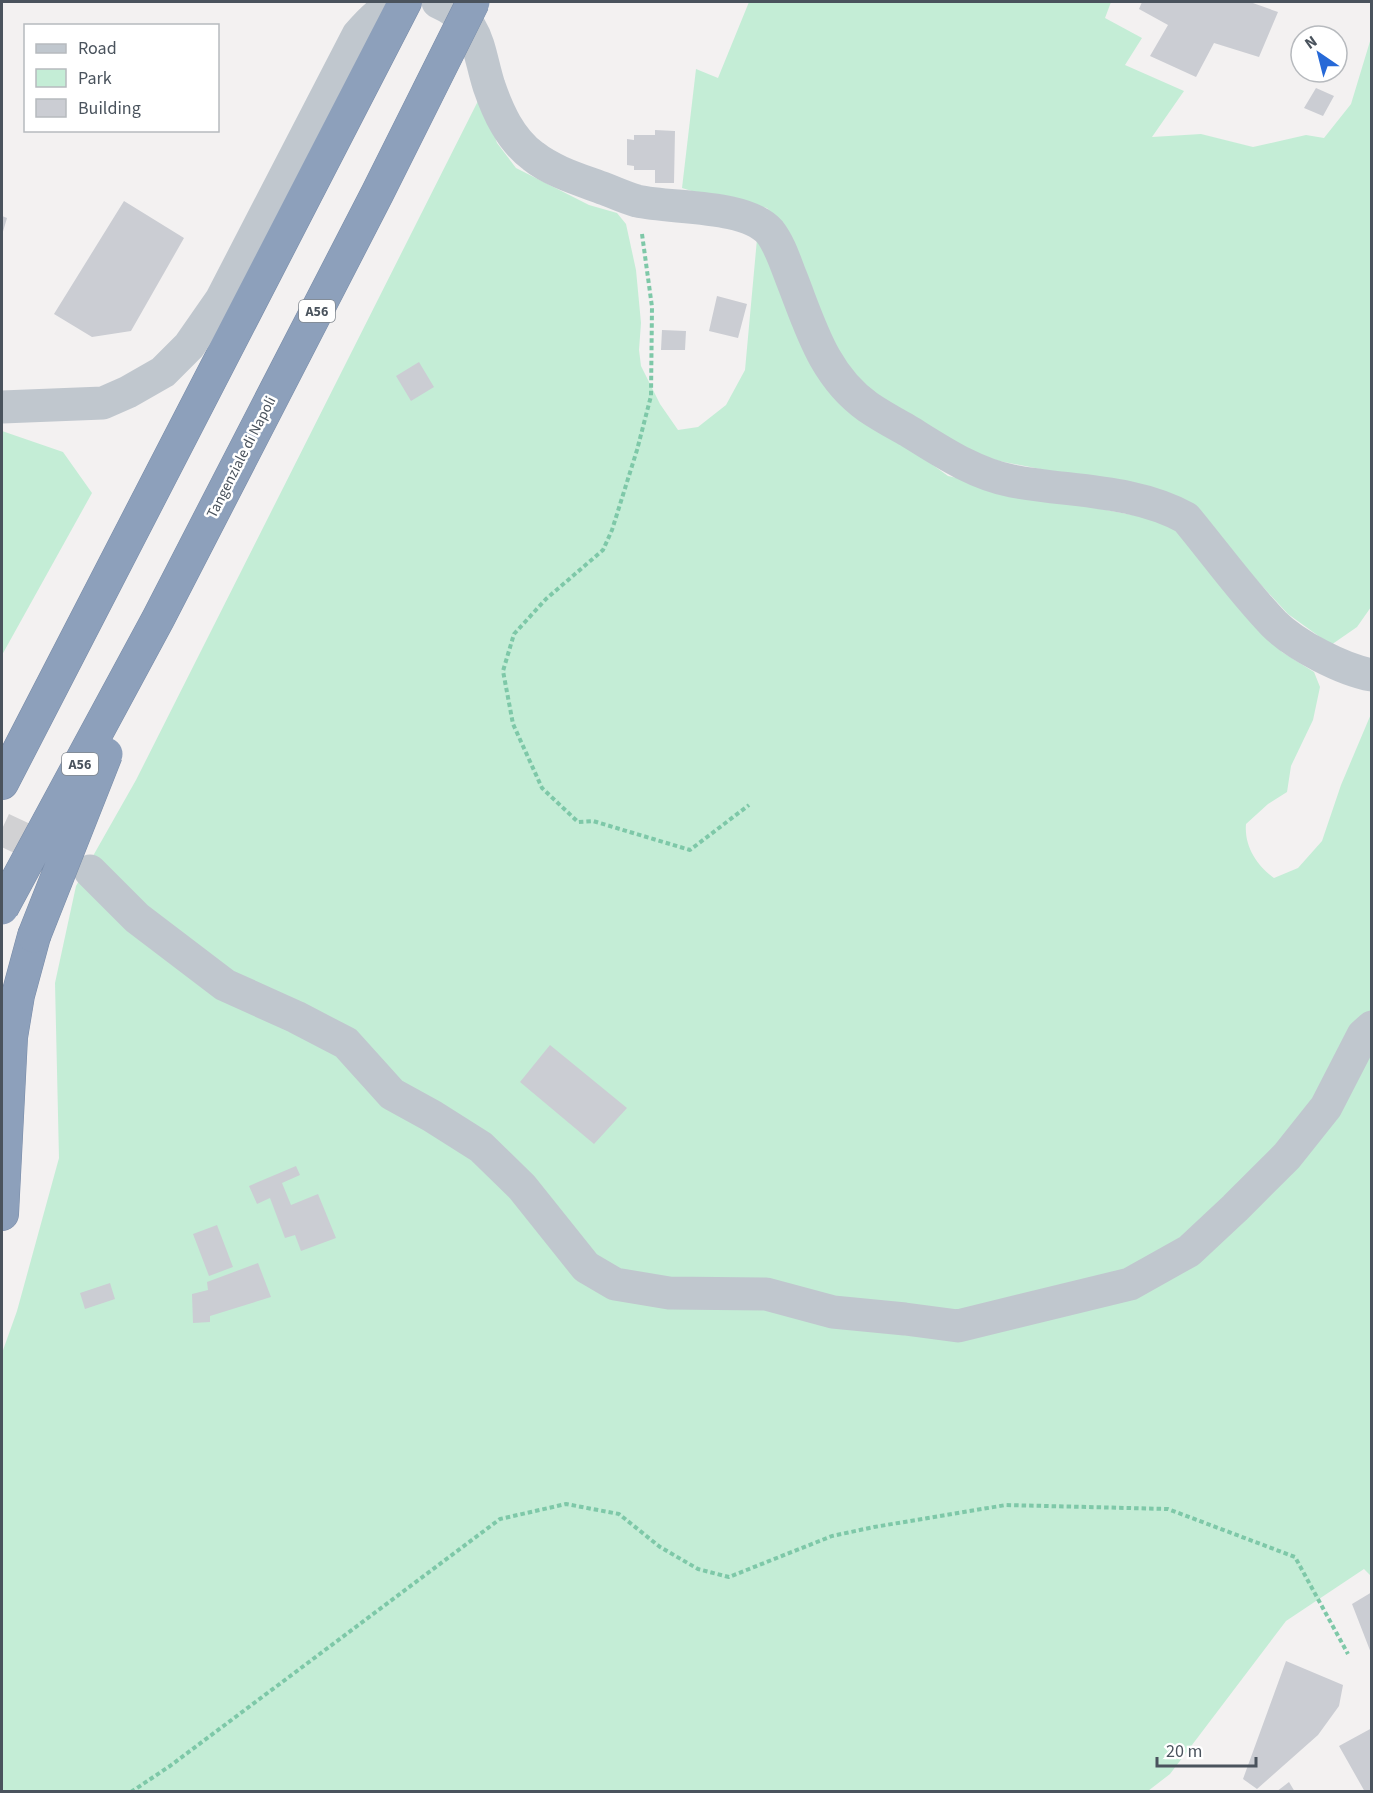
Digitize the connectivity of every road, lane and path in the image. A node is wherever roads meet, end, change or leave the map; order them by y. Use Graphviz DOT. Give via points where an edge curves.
graph roads {
  1 [pos="404,2"];
  2 [pos="438,2"];
  3 [pos="473,2"];
  4 [pos="637,201"];
  5 [pos="2,406"];
  6 [pos="89,615"];
  7 [pos="158,619"];
  8 [pos="1371,675"];
  9 [pos="2,740"];
  10 [pos="2,783"];
  11 [pos="749,805"];
  12 [pos="90,871"];
  13 [pos="2,908"];
  14 [pos="1371,1027"];
  15 [pos="2,1214"];
  16 [pos="1348,1654"];
  17 [pos="131,1791"];
  1 -- 5 [label="street" via="395,3 373,17 358,35 221,300 189,346 163,372 103,403"];
  1 -- 6 [label="highway"];
  2 -- 4 [label="street" via="450,7 470,26 501,117 514,139 533,157 558,171"];
  3 -- 7 [label="highway, Tangenziale di Napoli / A56, bridge"];
  4 -- 8 [label="street" via="742,215 760,223 782,252 822,357 841,383 866,406 975,470 1010,481 1130,497 1166,507 1186,518 1276,626 1335,663"];
  4 -- 11 [label="path" via="652,307 651,396 637,450 603,550 546,599 514,634 503,671 513,724 542,788 578,822 593,821 690,850"];
  6 -- 9 [label="highway"];
  6 -- 10 [label="highway"];
  7 -- 13 [label="highway, Tangenziale di Napoli / A56, bridge"];
  7 -- 15 [label="highway, bridge" via="34,936 18,995 11,1037"];
  12 -- 14 [label="street" via="137,918 225,985 346,1043 392,1094 481,1147 522,1187 586,1267 615,1284 669,1293 766,1294 833,1312 958,1326 1130,1284 1189,1251 1287,1156 1326,1107 1363,1035"];
  16 -- 17 [label="path" via="1295,1557 1168,1509 1005,1505 832,1536 729,1576 698,1569 660,1547 619,1514 566,1504 500,1519"];
}
